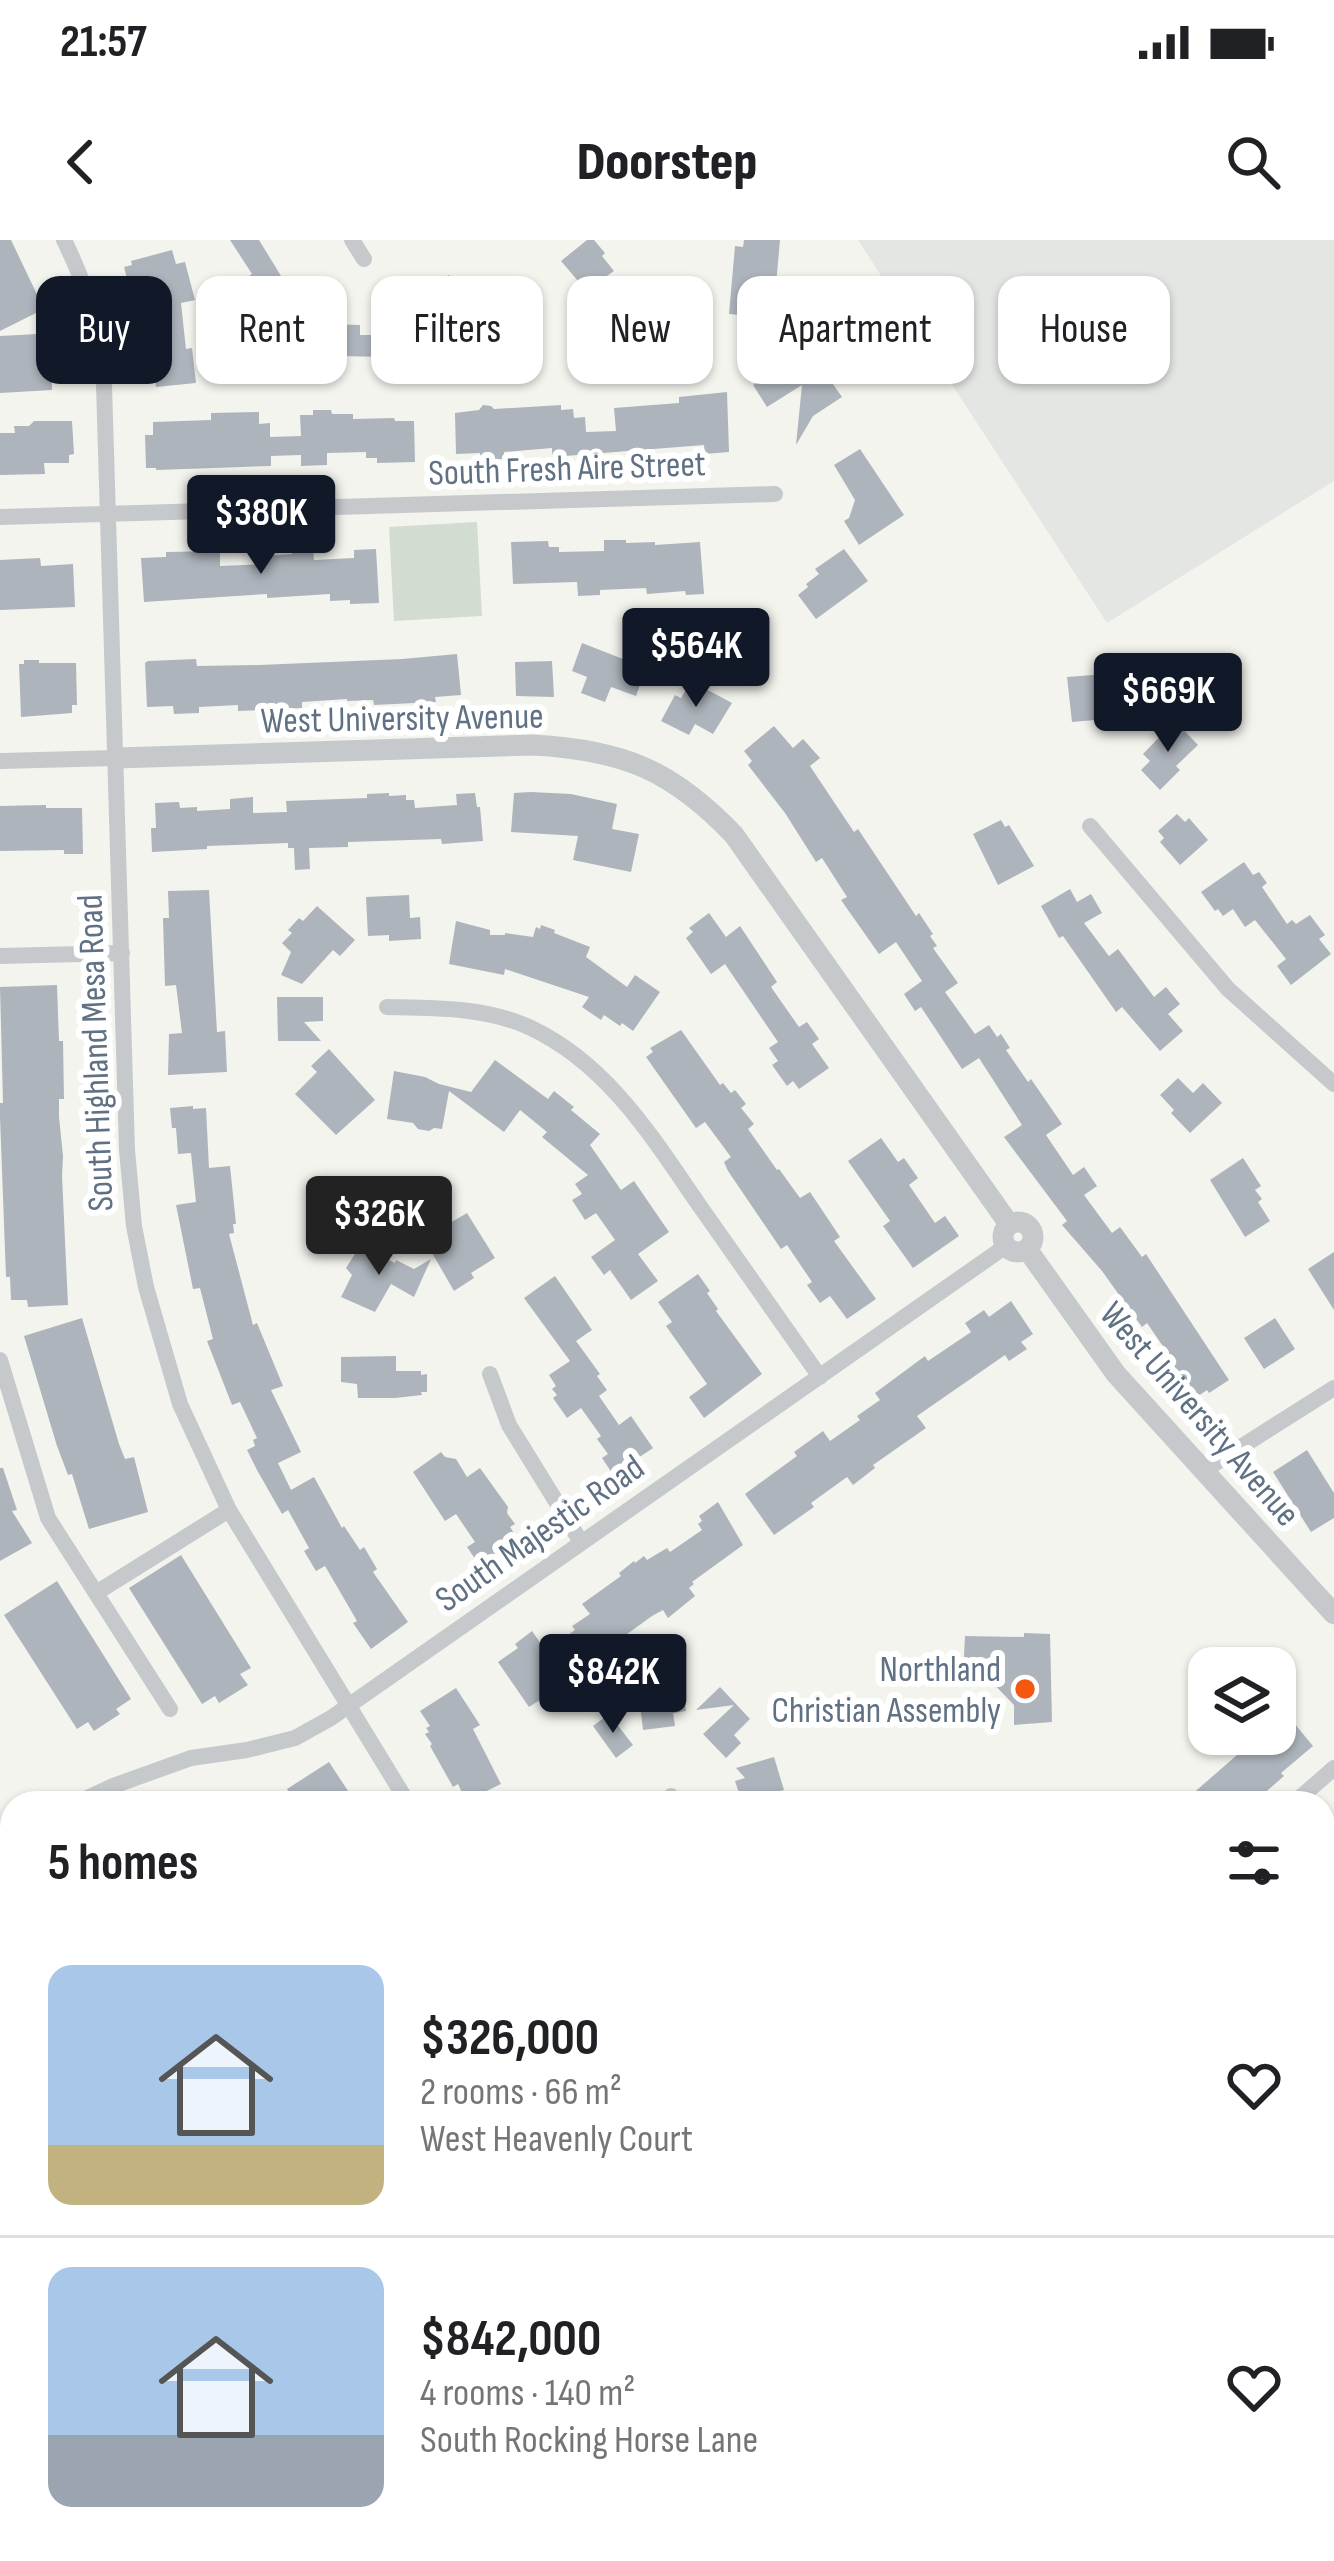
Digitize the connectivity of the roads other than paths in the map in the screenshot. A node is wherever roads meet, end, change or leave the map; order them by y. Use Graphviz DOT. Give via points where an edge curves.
graph roads {
  1 [pos="64,240"];
  2 [pos="352,240"];
  3 [pos="364,260"];
  4 [pos="776,494"];
  5 [pos="106,514"];
  6 [pos="0,517"];
  7 [pos="116,758"];
  8 [pos="0,761"];
  9 [pos="1090,826"];
  10 [pos="122,953"];
  11 [pos="0,956"];
  12 [pos="387,1007"];
  13 [pos="1334,1084"];
  14 [pos="1014,1240"];
  15 [pos="0,1360"];
  16 [pos="490,1374"];
  17 [pos="820,1377"];
  18 [pos="1334,1388"];
  19 [pos="1204,1472"];
  20 [pos="229,1510"];
  21 [pos="581,1542"];
  22 [pos="96,1593"];
  23 [pos="1334,1614"];
  24 [pos="350,1706"];
  25 [pos="170,1709"];
  26 [pos="1334,1768"];
  27 [pos="125,1791"];
  28 [pos="401,1791"];
  29 [pos="1308,1791"];
  1 -- 5 [label="street, South Highland Mesa Road" via="103,352"];
  2 -- 3 [label="street"];
  4 -- 5 [label="street, South Fresh Aire Street"];
  5 -- 6 [label="street, South Fresh Aire Street"];
  5 -- 7 [label="street, South Highland Mesa Road"];
  7 -- 8 [label="street, West University Avenue"];
  7 -- 10 [label="street, South Highland Mesa Road"];
  7 -- 14 [label="street, West University Avenue" via="534,745 608,754 659,773 746,850"];
  9 -- 13 [label="street" via="1228,989"];
  10 -- 11 [label="street"];
  10 -- 20 [label="street, South Highland Mesa Road" via="134,1226 180,1404"];
  12 -- 17 [label="street" via="494,1016 583,1060 634,1112"];
  14 -- 17 [label="street, South Majestic Road"];
  14 -- 19 [label="street, West University Avenue"];
  15 -- 22 [label="street" via="48,1519"];
  16 -- 21 [label="street" via="509,1425"];
  17 -- 21 [label="street, South Majestic Road"];
  18 -- 19 [label="street"];
  19 -- 23 [label="street, West University Avenue"];
  20 -- 22 [label="street"];
  20 -- 24 [label="street, South Highland Mesa Road"];
  21 -- 24 [label="street, South Majestic Road"];
  22 -- 25 [label="street"];
  24 -- 27 [label="street, South Majestic Road" via="295,1738 191,1758"];
  24 -- 28 [label="street, South Highland Mesa Road"];
  26 -- 29 [label="street"];
}
